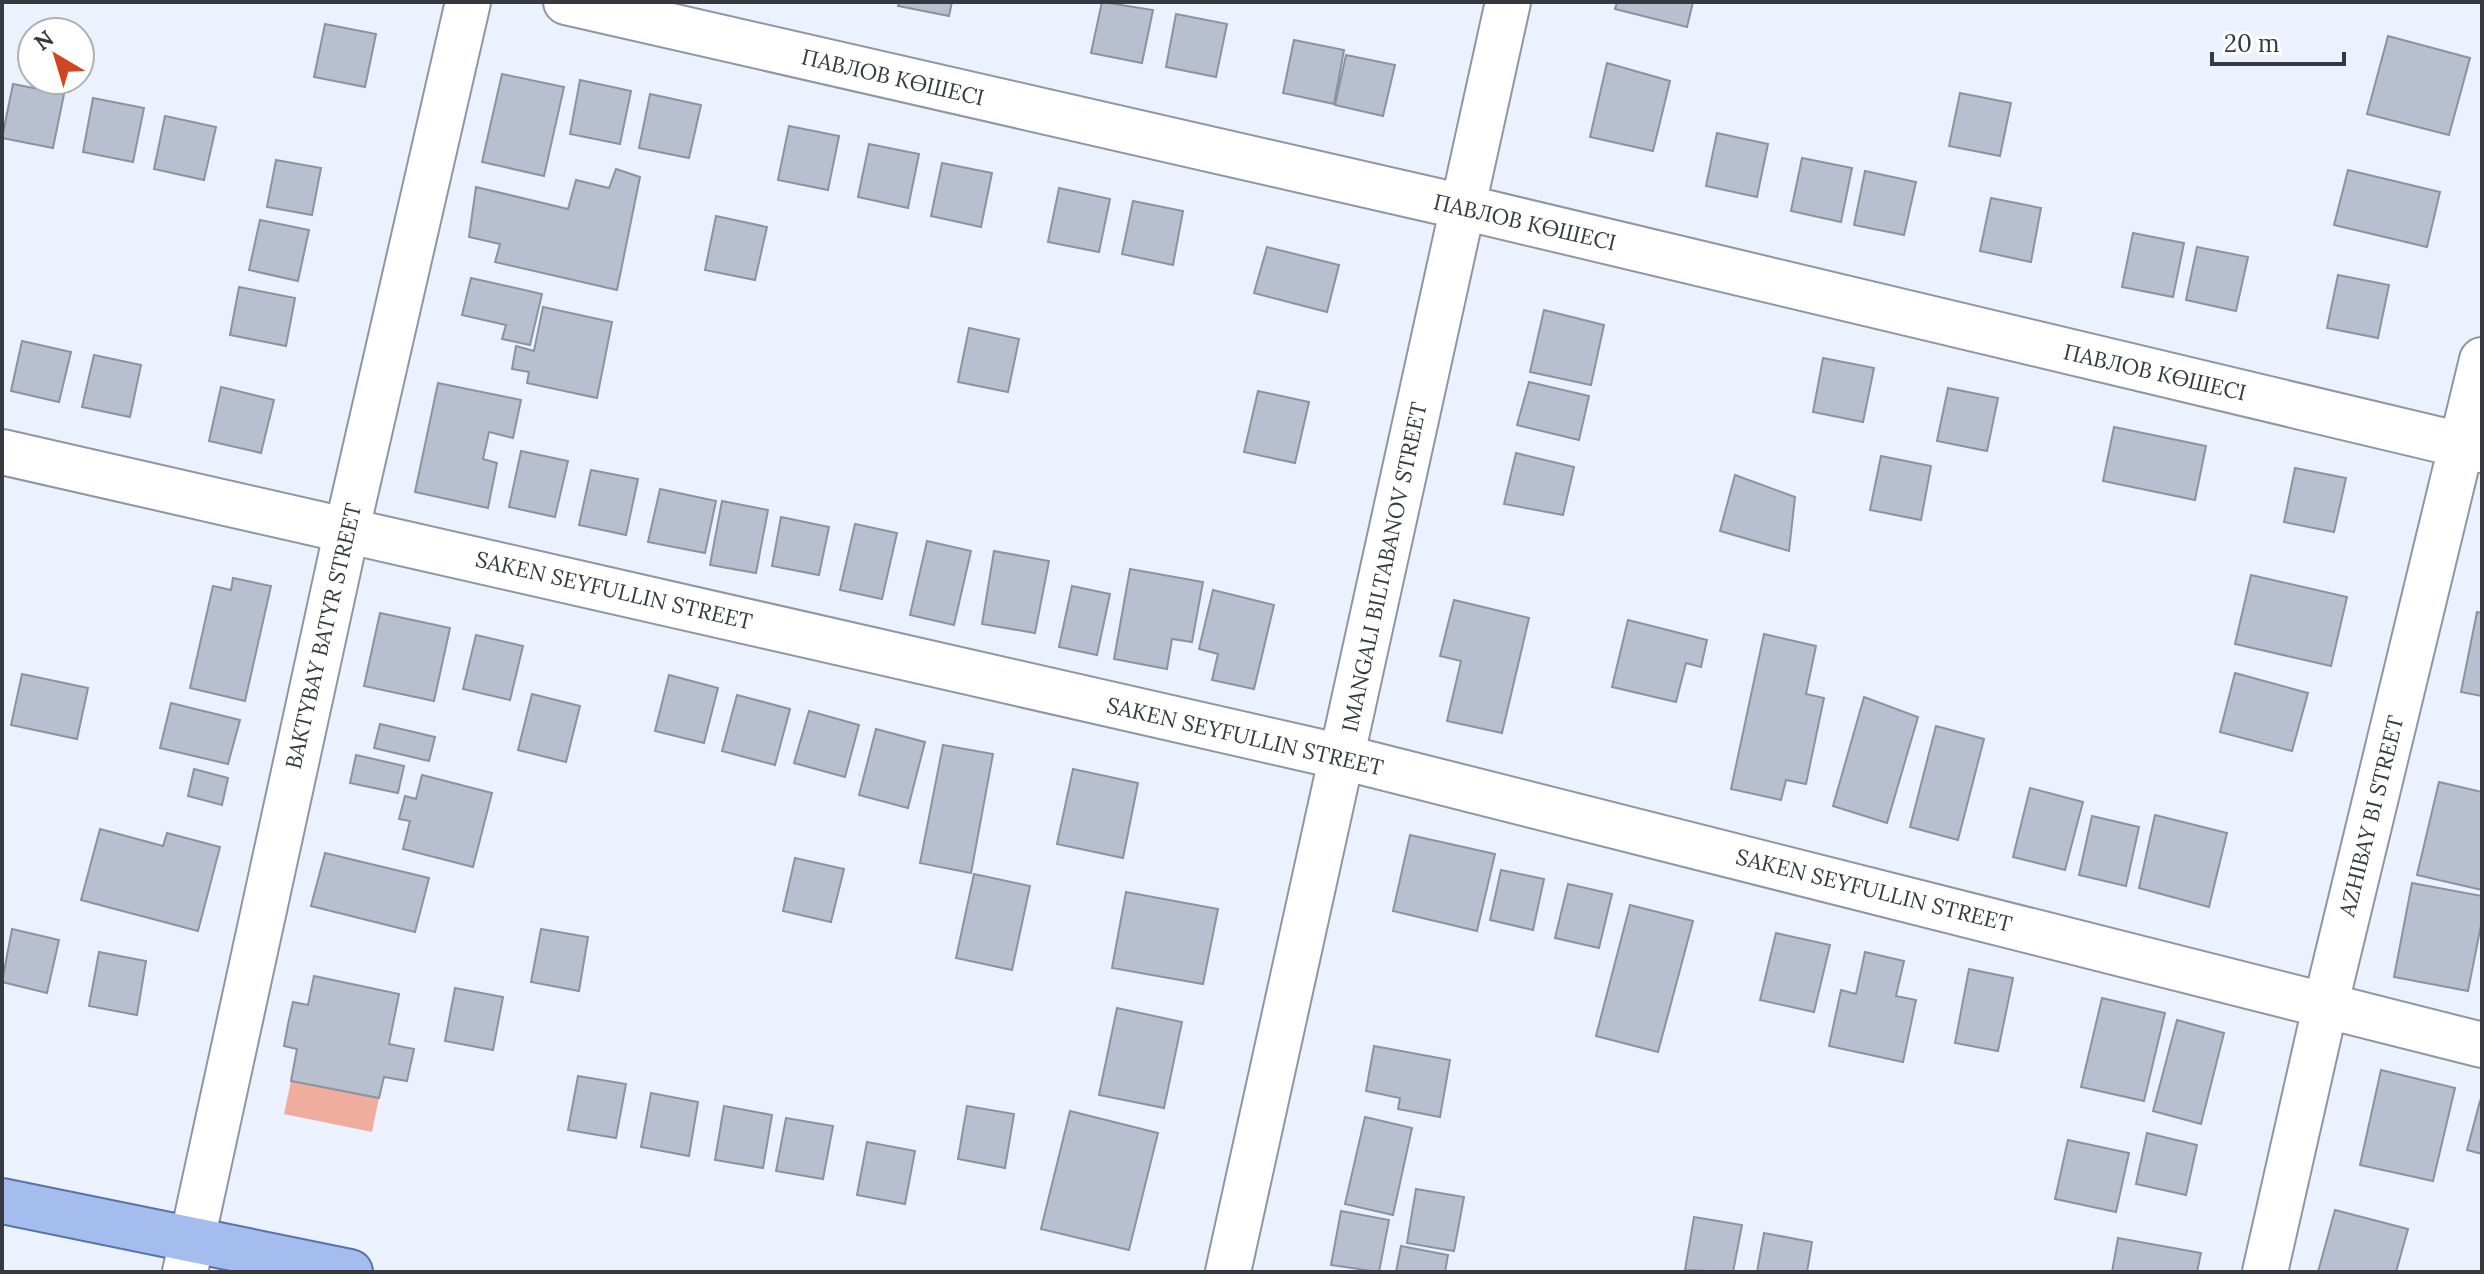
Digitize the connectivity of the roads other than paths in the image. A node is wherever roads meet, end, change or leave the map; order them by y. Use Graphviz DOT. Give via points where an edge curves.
graph roads {
  1 [pos="468,2"];
  2 [pos="566,2"];
  3 [pos="1508,2"];
  4 [pos="1463,207"];
  5 [pos="2482,360"];
  6 [pos="2472,447"];
  7 [pos="2,452"];
  8 [pos="347,529"];
  9 [pos="1342,757"];
  10 [pos="2326,1003"];
  11 [pos="2482,1045"];
  12 [pos="2,1201"];
  13 [pos="188,1255"];
  14 [pos="350,1272"];
  15 [pos="1228,1272"];
  16 [pos="2265,1272"];
  1 -- 8 [label="street, BAKTYBAY BATYR STREET"];
  2 -- 4 [label="street, ПАВЛОВ КӨШЕСІ"];
  3 -- 4 [label="street, IMANGALI BILTABANOV STREET"];
  4 -- 6 [label="street, ПАВЛОВ КӨШЕСІ"];
  4 -- 9 [label="street, IMANGALI BILTABANOV STREET"];
  5 -- 6 [label="street, AZHIBAY BI STREET"];
  6 -- 10 [label="street, AZHIBAY BI STREET"];
  7 -- 8 [label="street, SAKEN SEYFULLIN STREET"];
  8 -- 9 [label="street, SAKEN SEYFULLIN STREET"];
  8 -- 13 [label="street, BAKTYBAY BATYR STREET"];
  9 -- 10 [label="street, SAKEN SEYFULLIN STREET"];
  9 -- 15 [label="street, IMANGALI BILTABANOV STREET"];
  10 -- 11 [label="street, SAKEN SEYFULLIN STREET"];
  10 -- 16 [label="street, AZHIBAY BI STREET"];
  12 -- 13 [label="main road"];
  13 -- 14 [label="main road"];
}
